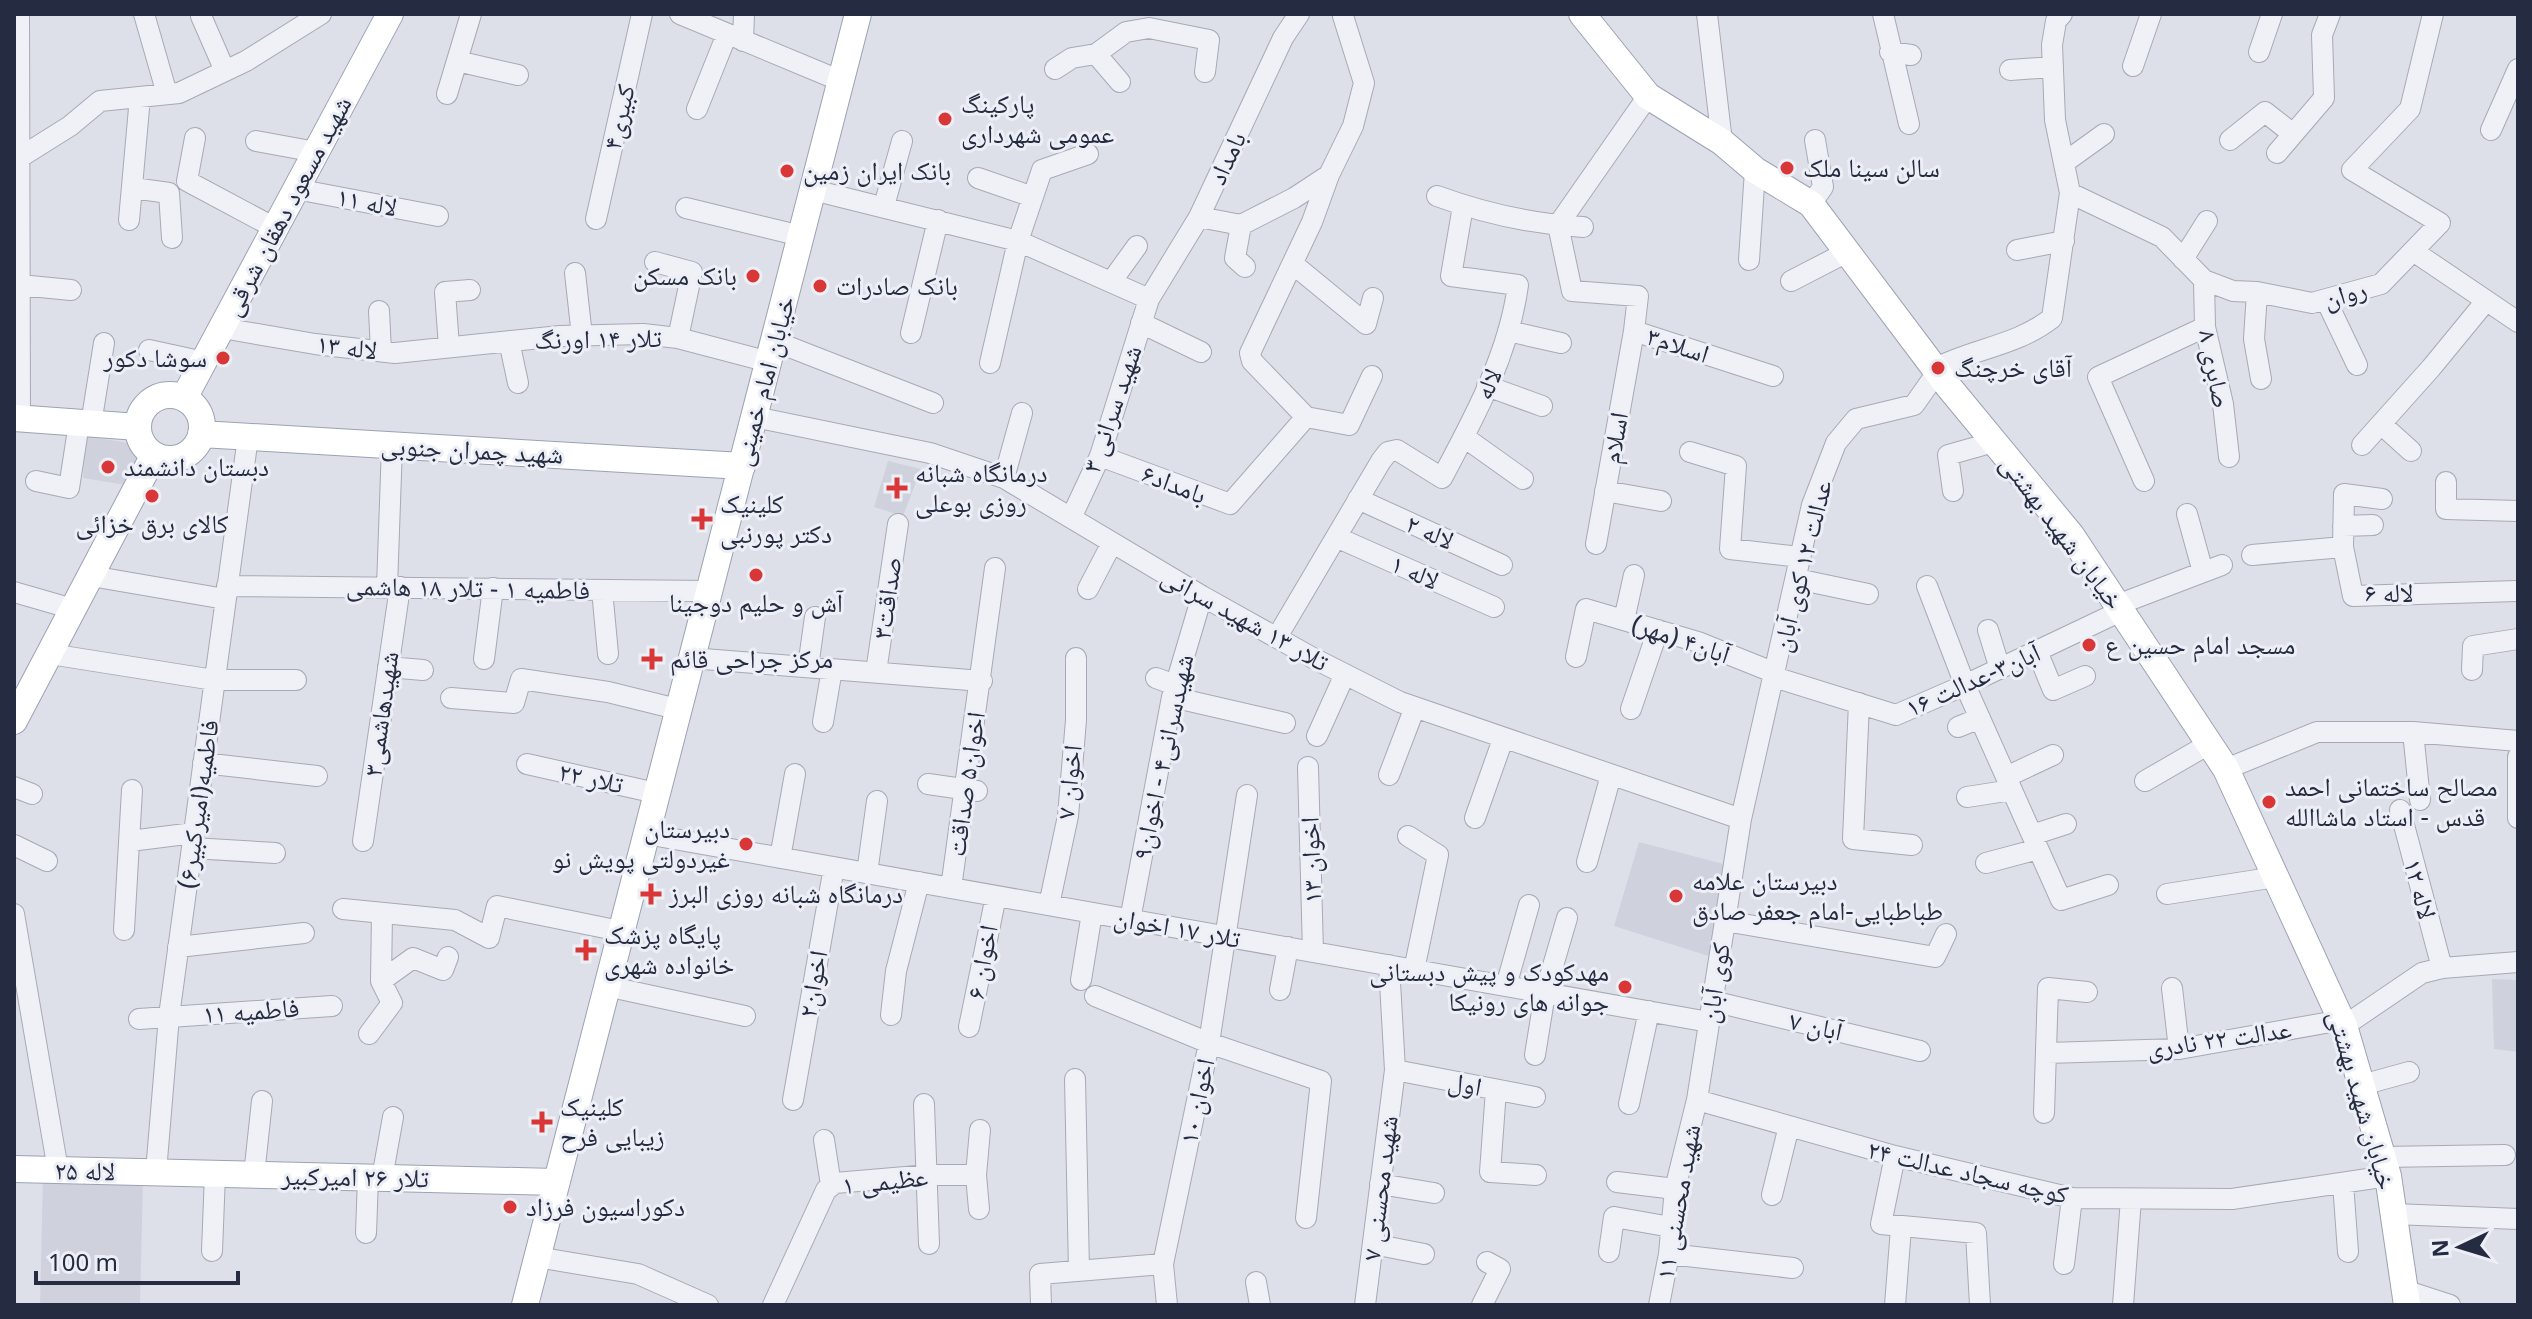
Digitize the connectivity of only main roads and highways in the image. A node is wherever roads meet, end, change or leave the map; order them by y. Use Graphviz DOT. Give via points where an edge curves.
graph roads {
  1 [pos="390,14"];
  2 [pos="858,14"];
  3 [pos="1582,14"];
  4 [pos="184,398"];
  5 [pos="17,419"];
  6 [pos="138,427"];
  7 [pos="201,434"];
  8 [pos="154,455"];
  9 [pos="742,466"];
  10 [pos="16,713"];
  11 [pos="14,1169"];
  12 [pos="156,1172"];
  13 [pos="555,1182"];
  14 [pos="2406,1297"];
  15 [pos="525,1305"];
  1 -- 4 [label="main road, شهید مسعود دهقان شرقی"];
  2 -- 9 [label="main road, خیابان امام خمینی"];
  3 -- 14 [label="main road, خیابان شهید بهشتی" via="1648,96 1811,204 2071,535 2226,769 2343,1023 2385,1167"];
  4 -- 6 [label="main road" via="153,400"];
  4 -- 7 [label="main road" via="199,413"];
  5 -- 6 [label="main road"];
  6 -- 8 [label="main road" via="142,443"];
  7 -- 8 [label="main road" via="188,454 177,459"];
  7 -- 9 [label="main road, شهید چمران جنوبی"];
  8 -- 10 [label="main road"];
  9 -- 13 [label="main road, خیابان امام خمینی"];
  11 -- 12 [label="main road, لاله ۲۵"];
  12 -- 13 [label="main road, تلار ۲۶ امیرکبیر"];
  13 -- 15 [label="main road, خیابان امام خمینی"];
}
